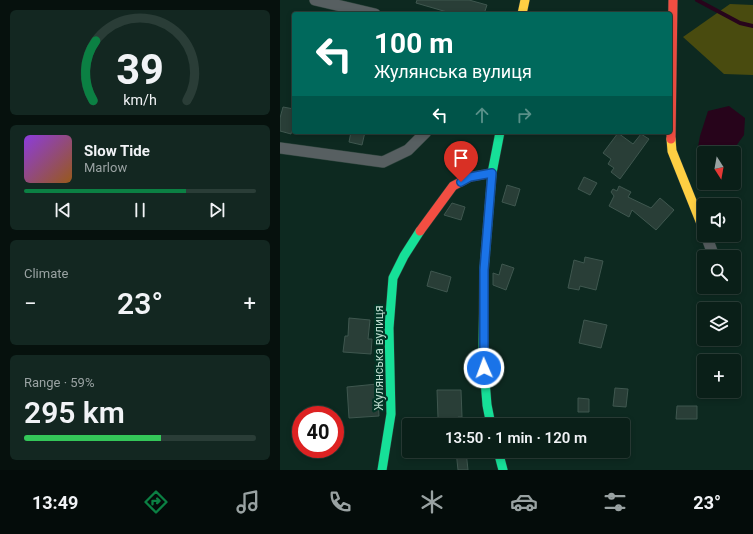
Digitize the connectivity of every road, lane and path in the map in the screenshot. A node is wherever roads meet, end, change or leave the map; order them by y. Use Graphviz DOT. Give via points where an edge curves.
graph roads {
  1 [pos="315,0"];
  2 [pos="525,0"];
  3 [pos="673,0"];
  4 [pos="366,12"];
  5 [pos="522,12"];
  6 [pos="672,104"];
  7 [pos="424,134"];
  8 [pos="500,134"];
  9 [pos="671,134"];
  10 [pos="280,148"];
  11 [pos="492,173"];
  12 [pos="697,214"];
  13 [pos="490,418"];
  14 [pos="500,458"];
  15 [pos="382,470"];
  16 [pos="503,470"];
  1 -- 4 [label="street"];
  2 -- 5 [label="street"];
  3 -- 6 [label="street"];
  7 -- 10 [label="street" via="408,150 383,162"];
  8 -- 11 [label="street"];
  9 -- 12 [label="street" via="672,151"];
  11 -- 13 [label="street" via="484,270 484,348"];
  11 -- 15 [label="street, Жулянська вулиця" via="470,177 453,186 430,216 393,278 389,328 391,414"];
  14 -- 16 [label="street"];
}
